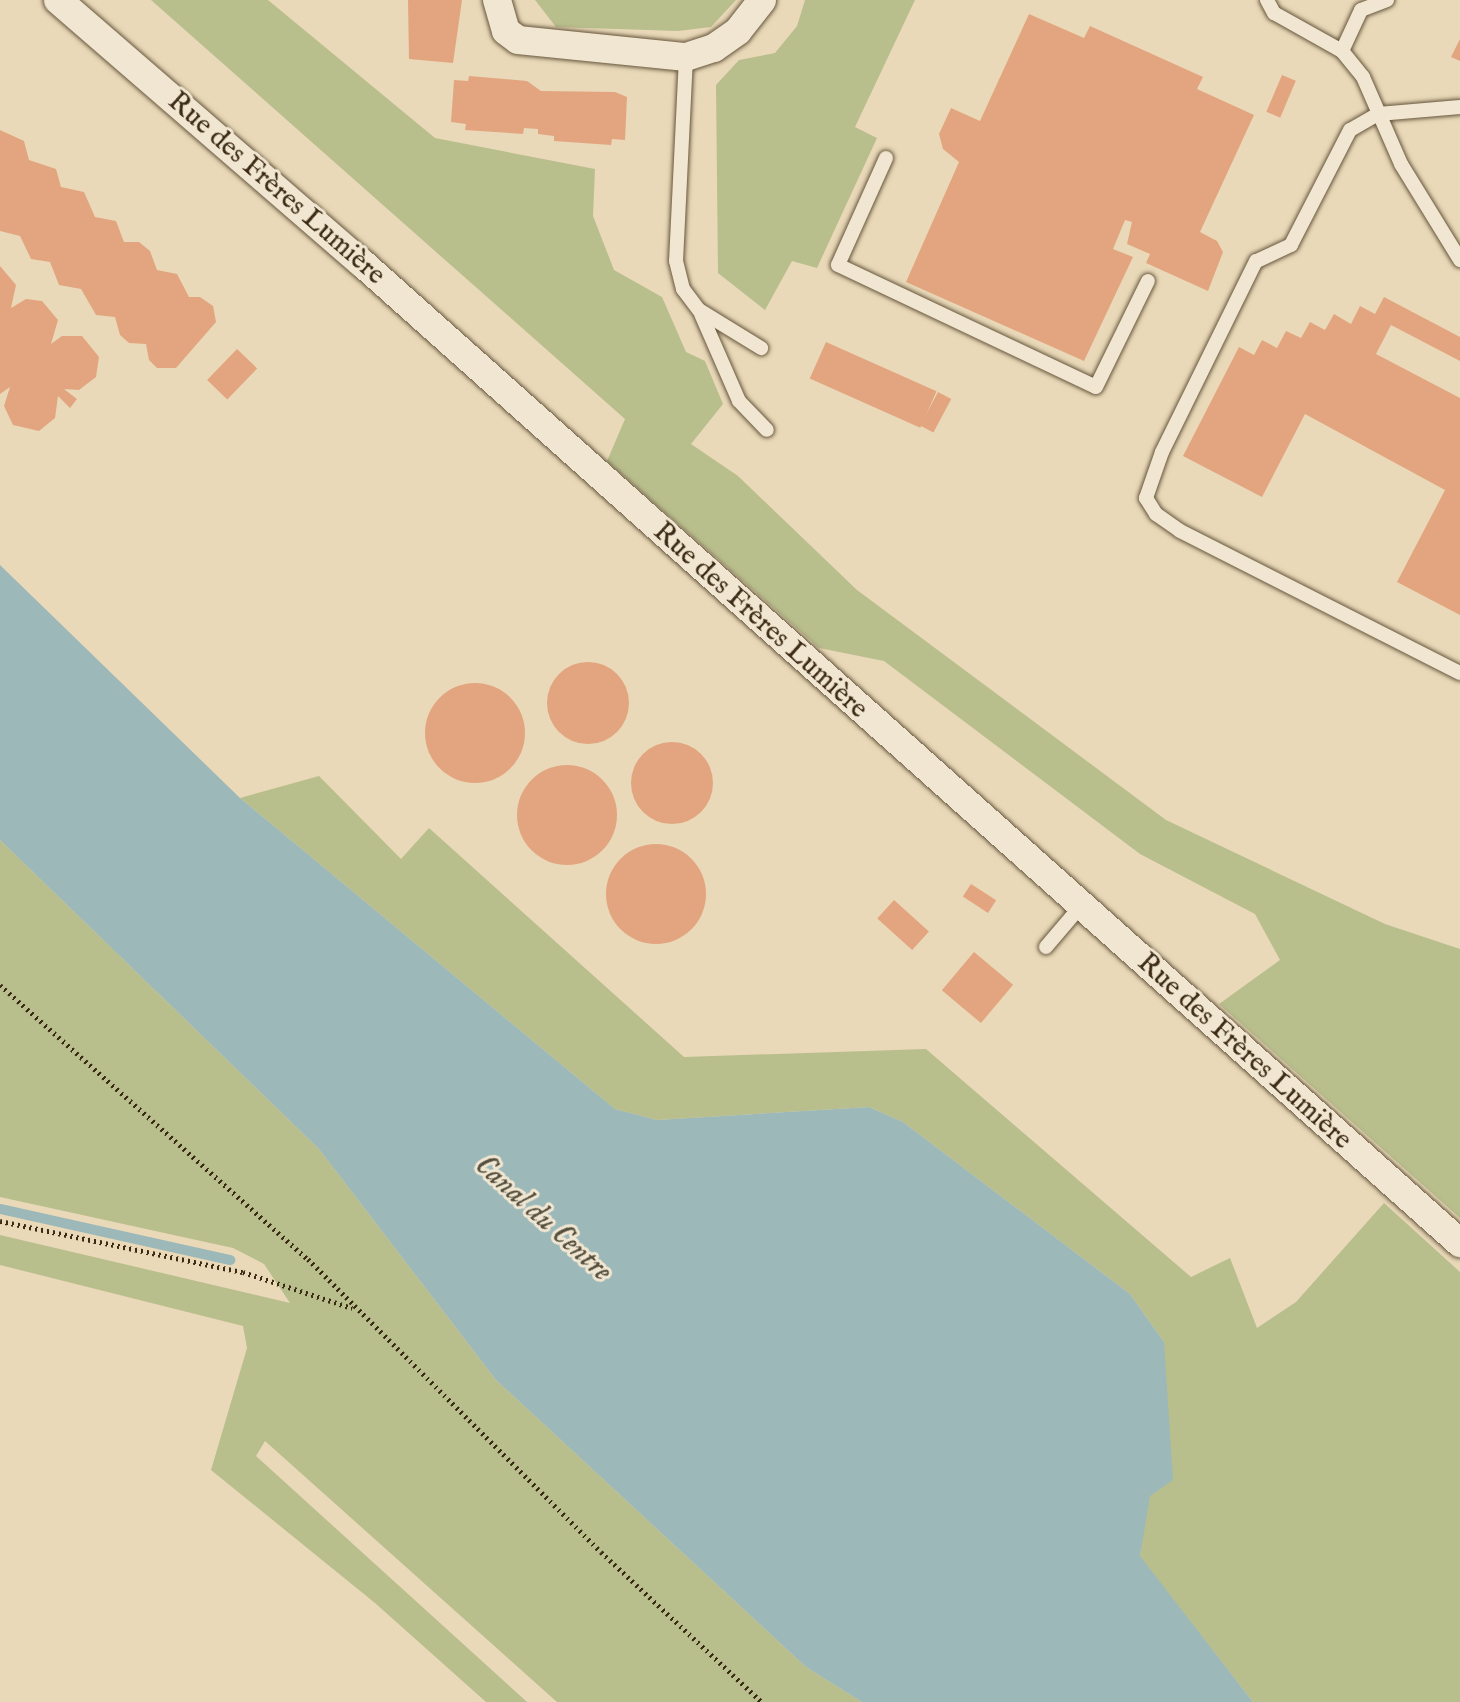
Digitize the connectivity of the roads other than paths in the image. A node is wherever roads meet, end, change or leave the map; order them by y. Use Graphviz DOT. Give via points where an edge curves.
graph roads {
  1 [pos="58,0"];
  2 [pos="497,0"];
  3 [pos="762,0"];
  4 [pos="1267,0"];
  5 [pos="1387,0"];
  6 [pos="1342,51"];
  7 [pos="686,57"];
  8 [pos="1460,107"];
  9 [pos="1378,114"];
  10 [pos="886,158"];
  11 [pos="1441,225"];
  12 [pos="1460,240"];
  13 [pos="1460,260"];
  14 [pos="1148,281"];
  15 [pos="699,310"];
  16 [pos="761,348"];
  17 [pos="767,430"];
  18 [pos="1460,673"];
  19 [pos="1080,907"];
  20 [pos="1046,947"];
  21 [pos="1460,1243"];
  1 -- 19 [label="street, Rue des Frères Lumière" via="362,263"];
  2 -- 7 [label="street" via="506,31 518,40"];
  3 -- 7 [label="street" via="738,31"];
  4 -- 6 [label="lane" via="1274,13"];
  5 -- 6 [label="lane" via="1361,10"];
  6 -- 9 [label="lane" via="1363,77"];
  7 -- 15 [label="lane" via="676,261 683,289"];
  8 -- 9 [label="lane"];
  9 -- 11 [label="lane" via="1401,164"];
  9 -- 18 [label="lane" via="1350,130 1291,245 1256,261 1162,452 1146,498 1156,514 1180,531"];
  10 -- 14 [label="lane" via="838,265 1096,387"];
  11 -- 12 [label="lane"];
  11 -- 13 [label="lane"];
  15 -- 16 [label="lane"];
  15 -- 17 [label="lane" via="739,401"];
  19 -- 20 [label="lane"];
  19 -- 21 [label="street, Rue des Frères Lumière"];
}
